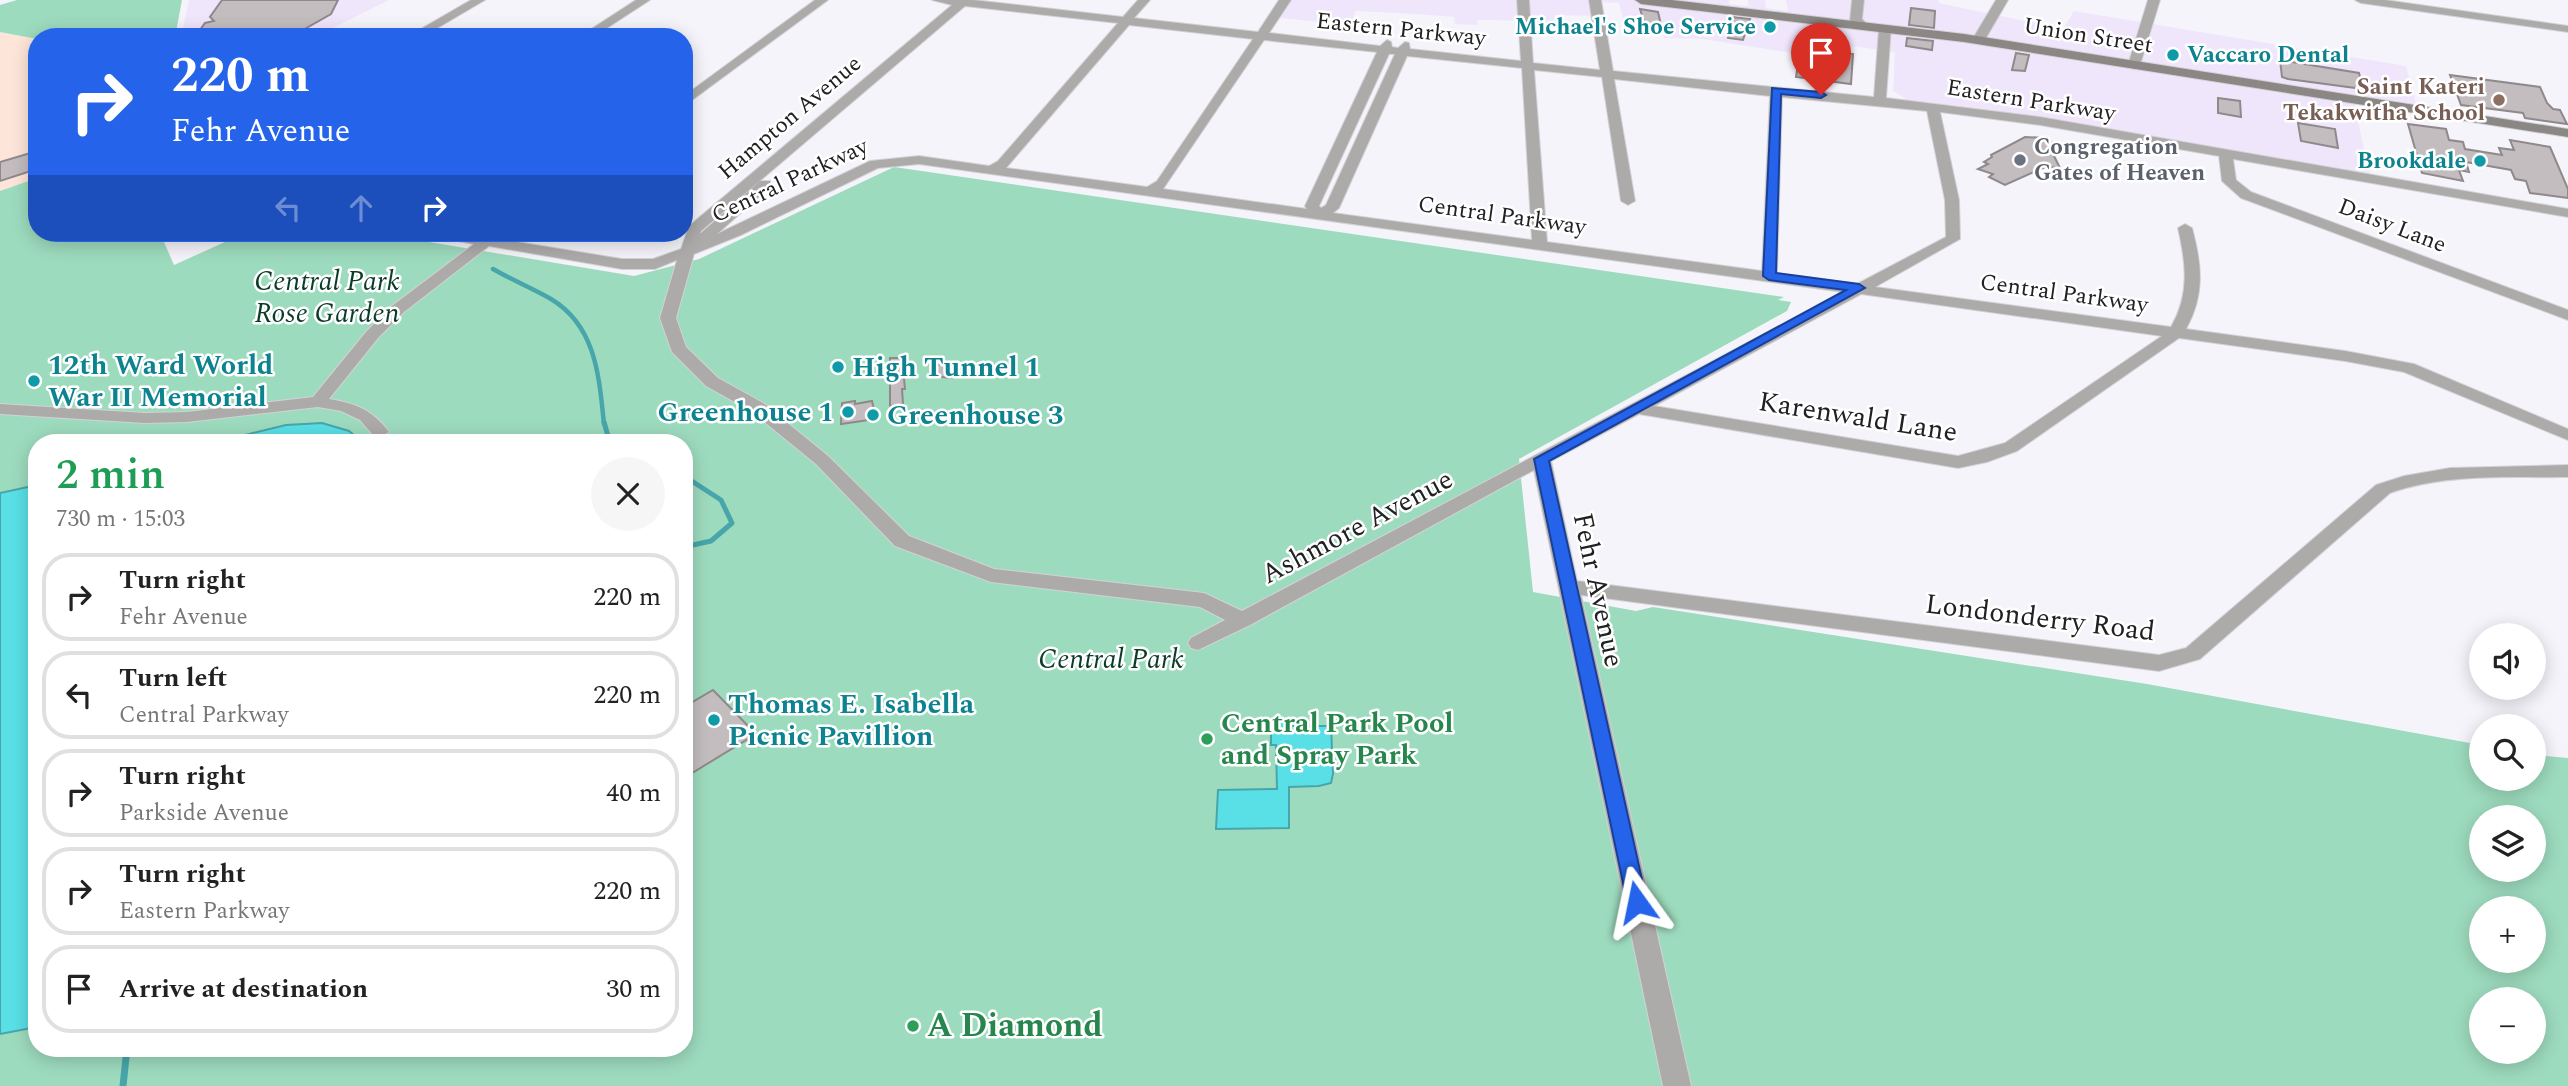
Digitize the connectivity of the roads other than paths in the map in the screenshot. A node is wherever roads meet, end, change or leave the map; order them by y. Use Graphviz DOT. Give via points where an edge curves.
graph roads {
  1 [pos="479,0"];
  2 [pos="492,0"];
  3 [pos="644,0"];
  4 [pos="657,0"];
  5 [pos="807,0"];
  6 [pos="822,0"];
  7 [pos="938,0"];
  8 [pos="989,0"];
  9 [pos="1128,0"];
  10 [pos="1144,0"];
  11 [pos="1272,0"];
  12 [pos="1286,0"];
  13 [pos="1522,0"];
  14 [pos="1595,0"];
  15 [pos="1641,0"];
  16 [pos="1858,0"];
  17 [pos="2002,0"];
  18 [pos="2154,0"];
  19 [pos="2361,0"];
  20 [pos="966,2"];
  21 [pos="1689,2"];
  22 [pos="1121,17"];
  23 [pos="1861,24"];
  24 [pos="429,28"];
  25 [pos="443,28"];
  26 [pos="599,28"];
  27 [pos="613,28"];
  28 [pos="1885,28"];
  29 [pos="2568,29"];
  30 [pos="1256,32"];
  31 [pos="1978,40"];
  32 [pos="1386,47"];
  33 [pos="1404,49"];
  34 [pos="1528,63"];
  35 [pos="2134,65"];
  36 [pos="1607,72"];
  37 [pos="693,83"];
  38 [pos="1776,91"];
  39 [pos="693,95"];
  40 [pos="1880,101"];
  41 [pos="1933,108"];
  42 [pos="2568,133"];
  43 [pos="2226,155"];
  44 [pos="993,169"];
  45 [pos="1150,191"];
  46 [pos="1628,201"];
  47 [pos="2568,213"];
  48 [pos="1318,214"];
  49 [pos="2185,228"];
  50 [pos="485,242"];
  51 [pos="521,242"];
  52 [pos="1540,243"];
  53 [pos="687,252"];
  54 [pos="1769,276"];
  55 [pos="1859,288"];
  56 [pos="2568,315"];
  57 [pos="2176,333"];
  58 [pos="318,402"];
  59 [pos="1637,408"];
  60 [pos="0,409"];
  61 [pos="380,432"];
  62 [pos="2568,435"];
  63 [pos="1541,459"];
  64 [pos="2568,471"];
  65 [pos="1569,587"];
  66 [pos="1243,620"];
  67 [pos="1198,643"];
  68 [pos="1676,1086"];
  1 -- 24 [label="street"];
  2 -- 25 [label="street"];
  3 -- 26 [label="street"];
  4 -- 27 [label="street"];
  5 -- 37 [label="street"];
  6 -- 39 [label="street"];
  7 -- 20 [label="street, Eastern Parkway"];
  8 -- 22 [label="street, Eastern Parkway"];
  9 -- 22 [label="street"];
  10 -- 22 [label="street"];
  11 -- 30 [label="street"];
  12 -- 30 [label="street"];
  13 -- 34 [label="street"];
  14 -- 36 [label="street"];
  15 -- 21 [label="main road, Union Street"];
  16 -- 23 [label="street" via="1856,20"];
  17 -- 31 [label="street"];
  18 -- 35 [label="street"];
  19 -- 29 [label="street"];
  20 -- 22 [label="street, Eastern Parkway"];
  20 -- 53 [label="street, Hampton Avenue" via="959,15"];
  21 -- 23 [label="main road, Union Street"];
  22 -- 30 [label="street, Eastern Parkway"];
  22 -- 44 [label="street" via="1003,164"];
  23 -- 28 [label="main road, Union Street"];
  28 -- 31 [label="main road, Union Street"];
  28 -- 40 [label="street"];
  30 -- 32 [label="street, Eastern Parkway"];
  30 -- 45 [label="street" via="1162,184"];
  31 -- 35 [label="main road, Union Street"];
  32 -- 33 [label="street, Eastern Parkway"];
  32 -- 48 [label="street" via="1312,206"];
  33 -- 34 [label="street, Eastern Parkway"];
  33 -- 48 [label="street" via="1332,208"];
  34 -- 36 [label="street, Eastern Parkway"];
  34 -- 52 [label="street"];
  35 -- 42 [label="main road, Union Street"];
  36 -- 38 [label="street, Eastern Parkway"];
  36 -- 46 [label="street"];
  38 -- 40 [label="street, Eastern Parkway"];
  38 -- 54 [label="street"];
  40 -- 41 [label="street, Eastern Parkway"];
  41 -- 43 [label="street, Eastern Parkway" via="2040,121"];
  41 -- 55 [label="street" via="1952,200 1953,239"];
  43 -- 47 [label="street, Eastern Parkway"];
  43 -- 56 [label="street, Daisy Lane" via="2229,181 2246,195"];
  44 -- 45 [label="street, Central Parkway"];
  44 -- 53 [label="street, Central Parkway" via="919,160 875,164"];
  45 -- 48 [label="street, Central Parkway"];
  48 -- 52 [label="street, Central Parkway"];
  49 -- 57 [label="street, Karenwald Lane" via="2195,265 2190,310"];
  50 -- 58 [label="street" via="398,309"];
  51 -- 53 [label="street, Central Parkway" via="622,264 655,264"];
  52 -- 54 [label="street, Central Parkway"];
  53 -- 66 [label="street" via="668,318 678,349 712,382 757,407 822,460 902,541 991,575 1204,600"];
  54 -- 55 [label="street, Central Parkway"];
  55 -- 57 [label="street, Central Parkway"];
  55 -- 59 [label="street"];
  57 -- 59 [label="street, Karenwald Lane" via="2011,447 1958,462"];
  57 -- 62 [label="street, Central Parkway" via="2408,368"];
  58 -- 60 [label="street" via="187,417"];
  58 -- 61 [label="street" via="366,416"];
  59 -- 63 [label="street"];
  63 -- 65 [label="street, Fehr Avenue"];
  63 -- 66 [label="street, Ashmore Avenue"];
  64 -- 65 [label="street, Londonderry Road" via="2449,474 2404,480 2383,489 2193,654 2159,663"];
  65 -- 68 [label="street, Fehr Avenue"];
  66 -- 67 [label="street, Ashmore Avenue"];
}
